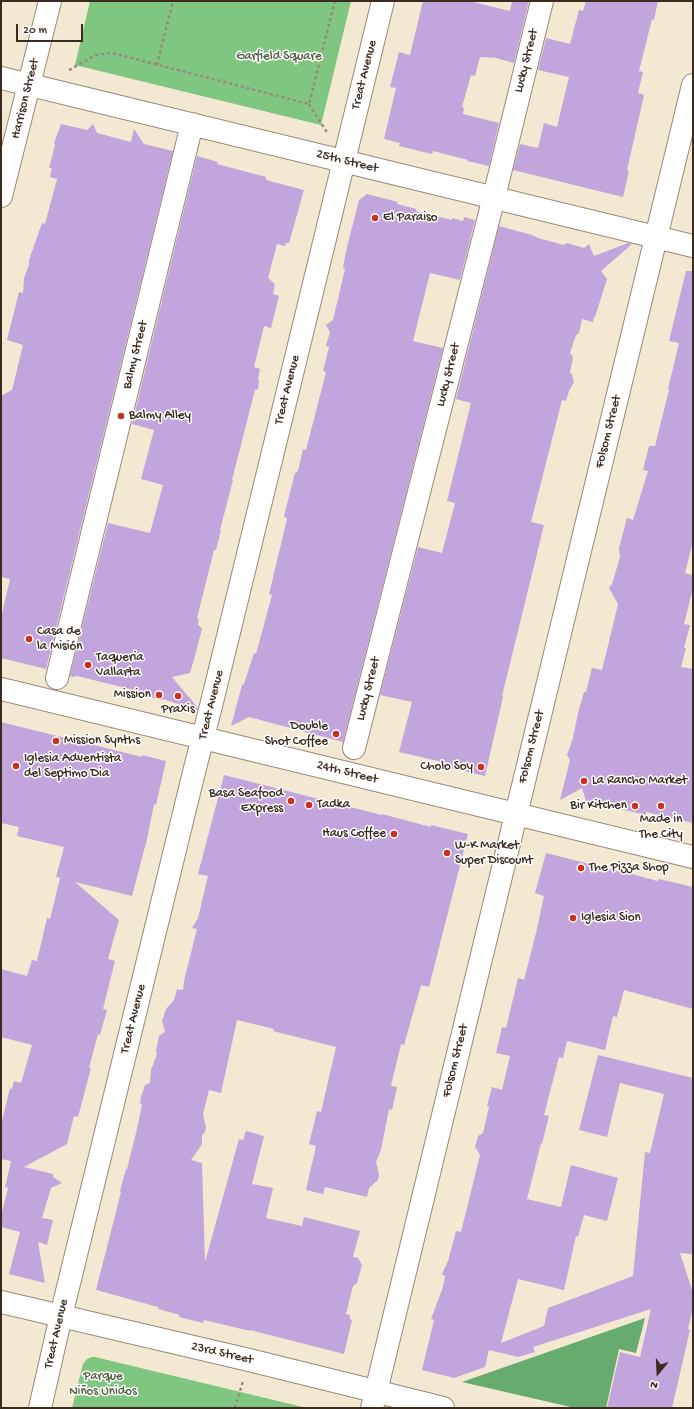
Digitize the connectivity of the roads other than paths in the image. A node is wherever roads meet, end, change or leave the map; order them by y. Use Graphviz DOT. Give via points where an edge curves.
graph roads {
  1 [pos="50,1"];
  2 [pos="383,1"];
  3 [pos="542,1"];
  4 [pos="1,78"];
  5 [pos="30,85"];
  6 [pos="693,85"];
  7 [pos="192,124"];
  8 [pos="344,161"];
  9 [pos="1,196"];
  10 [pos="494,197"];
  11 [pos="656,237"];
  12 [pos="693,246"];
  13 [pos="57,678"];
  14 [pos="1,689"];
  15 [pos="203,738"];
  16 [pos="354,748"];
  17 [pos="516,814"];
  18 [pos="693,857"];
  19 [pos="1,1302"];
  20 [pos="61,1316"];
  21 [pos="374,1400"];
  22 [pos="40,1408"];
  23 [pos="443,1408"];
  1 -- 5 [label="street, Harrison Street"];
  2 -- 8 [label="street, Treat Avenue"];
  3 -- 10 [label="street, Lucky Street"];
  4 -- 5 [label="street, 25th Street"];
  5 -- 7 [label="street, 25th Street"];
  5 -- 9 [label="street, Harrison Street"];
  6 -- 11 [label="street, Folsom Street"];
  7 -- 8 [label="street, 25th Street"];
  7 -- 13 [label="street, Balmy Street"];
  8 -- 10 [label="street, 25th Street"];
  8 -- 15 [label="street, Treat Avenue"];
  10 -- 11 [label="street, 25th Street"];
  10 -- 16 [label="street, Lucky Street"];
  11 -- 12 [label="street, 25th Street"];
  11 -- 17 [label="street, Folsom Street"];
  14 -- 15 [label="street, 24th Street"];
  15 -- 17 [label="street, 24th Street"];
  15 -- 20 [label="street, Treat Avenue"];
  17 -- 18 [label="street, 24th Street"];
  17 -- 21 [label="street, Folsom Street"];
  19 -- 20 [label="street, 23rd Street"];
  20 -- 21 [label="street, 23rd Street" via="249,1360"];
  20 -- 22 [label="street, Treat Avenue"];
  21 -- 23 [label="street, 23rd Street"];
}
